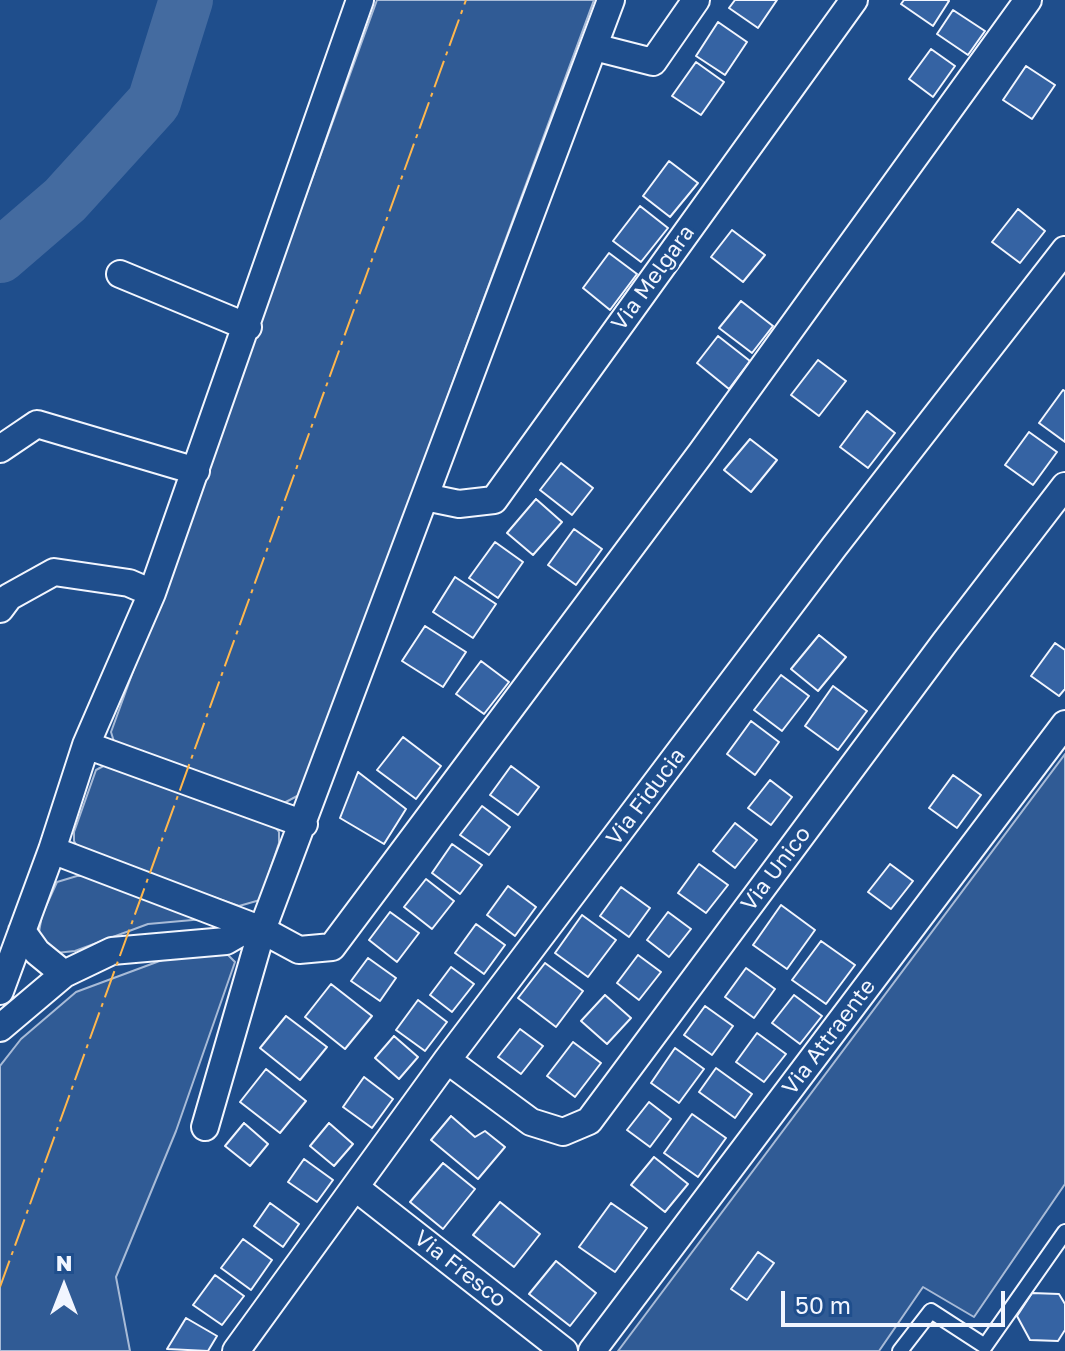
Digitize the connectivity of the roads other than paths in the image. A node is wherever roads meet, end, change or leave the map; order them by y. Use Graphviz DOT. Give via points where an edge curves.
graph roads {
  1 [pos="360,0"];
  2 [pos="611,0"];
  3 [pos="696,0"];
  4 [pos="854,0"];
  5 [pos="1028,0"];
  6 [pos="594,47"];
  7 [pos="1065,250"];
  8 [pos="120,274"];
  9 [pos="248,327"];
  10 [pos="0,449"];
  11 [pos="196,471"];
  12 [pos="1065,486"];
  13 [pos="425,497"];
  14 [pos="152,593"];
  15 [pos="0,609"];
  16 [pos="1065,724"];
  17 [pos="86,745"];
  18 [pos="304,824"];
  19 [pos="52,850"];
  20 [pos="257,928"];
  21 [pos="22,931"];
  22 [pos="64,974"];
  23 [pos="0,991"];
  24 [pos="0,1028"];
  25 [pos="447,1060"];
  26 [pos="205,1127"];
  27 [pos="356,1188"];
  28 [pos="1065,1232"];
  29 [pos="236,1351"];
  30 [pos="564,1351"];
  31 [pos="592,1351"];
  32 [pos="900,1351"];
  1 -- 9 [label="street"];
  2 -- 6 [label="street"];
  3 -- 6 [label="street" via="653,62"];
  4 -- 13 [label="street, Via Melgara" via="494,500 459,504"];
  5 -- 20 [label="street" via="701,453 332,947 299,950"];
  6 -- 13 [label="street"];
  7 -- 25 [label="street, Via Fiducia"];
  8 -- 9 [label="street"];
  9 -- 11 [label="street"];
  10 -- 11 [label="street" via="37,424"];
  11 -- 14 [label="street"];
  12 -- 25 [label="street, Via Unico" via="589,1121 563,1132 531,1122"];
  13 -- 18 [label="street"];
  14 -- 15 [label="street" via="129,583 54,572 9,597"];
  14 -- 17 [label="street"];
  16 -- 31 [label="street, Via Attraente"];
  17 -- 18 [label="street"];
  17 -- 19 [label="street"];
  18 -- 20 [label="street"];
  19 -- 20 [label="street"];
  19 -- 21 [label="street"];
  20 -- 22 [label="street" via="226,941 112,951"];
  20 -- 26 [label="street"];
  21 -- 22 [label="street"];
  21 -- 23 [label="street"];
  22 -- 24 [label="street"];
  25 -- 27 [label="street, Via Fiducia"];
  27 -- 29 [label="street, Via Fiducia"];
  27 -- 30 [label="street, Via Fresco"];
  28 -- 32 [label="lane" via="985,1346 931,1311"];
}
